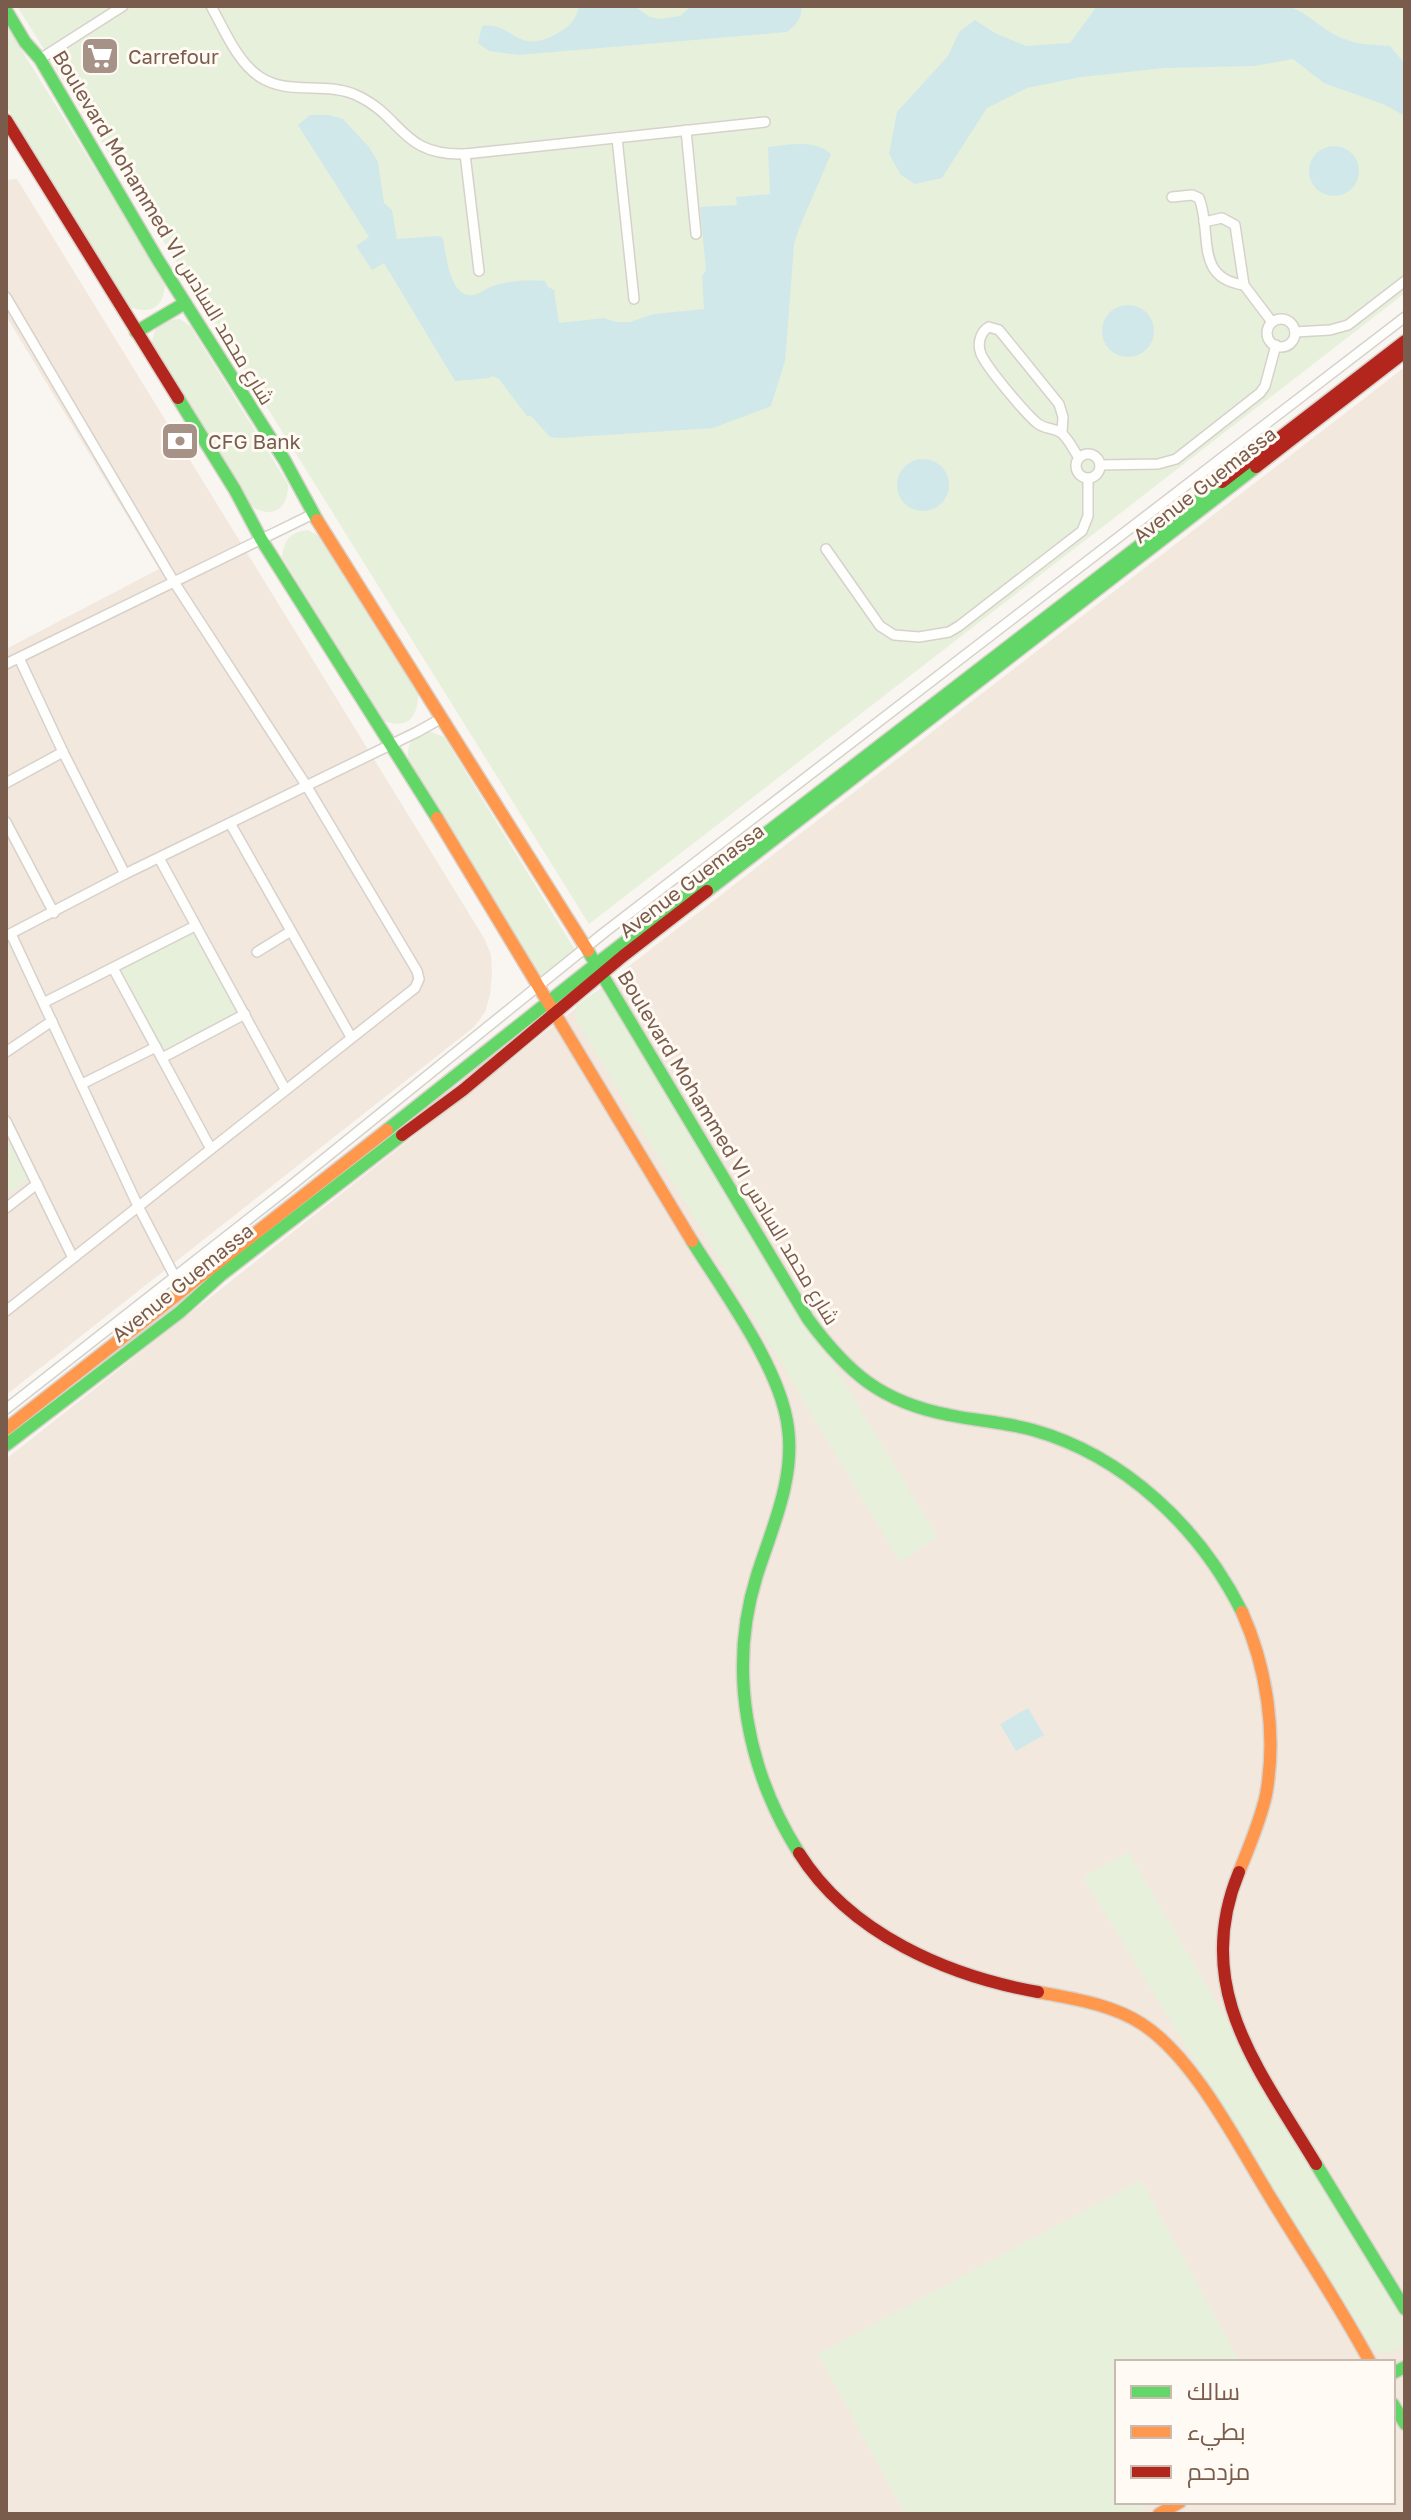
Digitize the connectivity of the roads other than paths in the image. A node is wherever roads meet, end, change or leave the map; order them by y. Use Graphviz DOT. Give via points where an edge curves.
graph roads {
  1 [pos="123,6"];
  2 [pos="211,6"];
  3 [pos="6,10"];
  4 [pos="40,59"];
  5 [pos="6,120"];
  6 [pos="765,122"];
  7 [pos="686,130"];
  8 [pos="617,138"];
  9 [pos="465,154"];
  10 [pos="1172,197"];
  11 [pos="1204,222"];
  12 [pos="696,234"];
  13 [pos="479,271"];
  14 [pos="1405,281"];
  15 [pos="1244,285"];
  16 [pos="6,297"];
  17 [pos="634,299"];
  18 [pos="185,303"];
  19 [pos="1405,317"];
  20 [pos="1272,322"];
  21 [pos="136,332"];
  22 [pos="1295,332"];
  23 [pos="1405,341"];
  24 [pos="1276,345"];
  25 [pos="1405,352"];
  26 [pos="1062,433"];
  27 [pos="1079,458"];
  28 [pos="1100,465"];
  29 [pos="1088,479"];
  30 [pos="313,514"];
  31 [pos="261,539"];
  32 [pos="826,549"];
  33 [pos="174,582"];
  34 [pos="19,658"];
  35 [pos="6,664"];
  36 [pos="442,718"];
  37 [pos="392,744"];
  38 [pos="63,752"];
  39 [pos="6,783"];
  40 [pos="306,785"];
  41 [pos="6,822"];
  42 [pos="230,823"];
  43 [pos="10,840"];
  44 [pos="159,858"];
  45 [pos="125,874"];
  46 [pos="54,913"];
  47 [pos="195,926"];
  48 [pos="291,931"];
  49 [pos="9,935"];
  50 [pos="585,949"];
  51 [pos="257,952"];
  52 [pos="113,968"];
  53 [pos="598,970"];
  54 [pos="539,987"];
  55 [pos="45,1002"];
  56 [pos="552,1007"];
  57 [pos="245,1014"];
  58 [pos="52,1021"];
  59 [pos="351,1037"];
  60 [pos="156,1047"];
  61 [pos="6,1052"];
  62 [pos="162,1058"];
  63 [pos="82,1084"];
  64 [pos="285,1089"];
  65 [pos="6,1121"];
  66 [pos="16,1141"];
  67 [pos="6,1147"];
  68 [pos="211,1149"];
  69 [pos="37,1184"];
  70 [pos="138,1206"];
  71 [pos="6,1208"];
  72 [pos="73,1258"];
  73 [pos="175,1277"];
  74 [pos="6,1311"];
  75 [pos="6,1409"];
  76 [pos="6,1429"];
  77 [pos="6,1445"];
  78 [pos="1405,2309"];
  79 [pos="1369,2360"];
  80 [pos="1396,2404"];
  81 [pos="1405,2424"];
  82 [pos="1176,2504"];
  83 [pos="1159,2514"];
  1 -- 4 [label="street"];
  2 -- 9 [label="street" via="259,76 276,84 351,93 379,109 417,144"];
  3 -- 4 [label="main road, Boulevard Mohammed VI شارع محمد السادس"];
  4 -- 18 [label="main road, Boulevard Mohammed VI شارع محمد السادس"];
  5 -- 21 [label="main road"];
  6 -- 7 [label="street"];
  7 -- 8 [label="street"];
  7 -- 12 [label="street"];
  8 -- 9 [label="street"];
  8 -- 17 [label="street"];
  9 -- 13 [label="street"];
  10 -- 11 [label="street" via="1197,196"];
  11 -- 15 [label="street" via="1214,269"];
  11 -- 15 [label="street" via="1222,218 1235,225"];
  14 -- 22 [label="street" via="1348,325"];
  15 -- 20 [label="street"];
  16 -- 33 [label="street"];
  18 -- 21 [label="main road"];
  18 -- 30 [label="main road, Boulevard Mohammed VI شارع محمد السادس"];
  19 -- 50 [label="street, Avenue Guemassa"];
  20 -- 22 [label="street" via="1287,320"];
  20 -- 24 [label="street" via="1267,335"];
  21 -- 31 [label="main road"];
  22 -- 24 [label="street" via="1289,344"];
  23 -- 53 [label="main road, Avenue Guemassa"];
  24 -- 28 [label="street" via="1260,393 1176,459"];
  25 -- 53 [label="main road, Avenue Guemassa"];
  26 -- 26 [label="street" via="1059,404 999,330 984,330 981,354 993,371 1037,423"];
  26 -- 27 [label="street"];
  27 -- 28 [label="street" via="1090,454"];
  27 -- 29 [label="street" via="1076,471"];
  28 -- 29 [label="street"];
  29 -- 32 [label="street" via="1088,516 1082,531 949,632 919,637 887,632"];
  30 -- 31 [label="street"];
  30 -- 36 [label="main road, Boulevard Mohammed VI شارع محمد السادس"];
  31 -- 33 [label="street"];
  31 -- 37 [label="main road"];
  33 -- 34 [label="street"];
  33 -- 40 [label="street"];
  34 -- 35 [label="street"];
  34 -- 38 [label="street"];
  36 -- 37 [label="street"];
  36 -- 50 [label="main road, Boulevard Mohammed VI شارع محمد السادس"];
  37 -- 40 [label="street"];
  37 -- 54 [label="main road"];
  38 -- 39 [label="street"];
  38 -- 45 [label="street"];
  40 -- 42 [label="street"];
  40 -- 59 [label="street" via="419,979 415,988"];
  41 -- 43 [label="street"];
  42 -- 44 [label="street"];
  42 -- 48 [label="street"];
  43 -- 46 [label="street"];
  44 -- 45 [label="street"];
  44 -- 47 [label="street"];
  45 -- 46 [label="street"];
  46 -- 49 [label="street"];
  47 -- 52 [label="street"];
  47 -- 57 [label="street"];
  48 -- 51 [label="street"];
  48 -- 59 [label="street"];
  49 -- 55 [label="street"];
  50 -- 53 [label="main road, Boulevard Mohammed VI شارع محمد السادس"];
  50 -- 54 [label="street, Avenue Guemassa"];
  52 -- 55 [label="street"];
  52 -- 60 [label="street"];
  53 -- 56 [label="main road, Avenue Guemassa"];
  53 -- 78 [label="main road, Boulevard Mohammed VI شارع محمد السادس" via="808,1319 847,1367 876,1388 925,1410 1027,1428 1102,1461 1141,1484 1176,1515 1232,1593 1261,1674 1270,1759 1255,1834 1223,1926 1227,1996 1246,2048"];
  54 -- 56 [label="main road"];
  54 -- 73 [label="street, Avenue Guemassa"];
  55 -- 58 [label="street"];
  56 -- 76 [label="main road, Avenue Guemassa"];
  56 -- 77 [label="main road, Avenue Guemassa" via="463,1090"];
  56 -- 79 [label="main road" via="738,1314 781,1399 789,1431 786,1477 749,1601 743,1660 752,1748 785,1830 809,1867 844,1904 905,1950 976,1979 1106,2007 1142,2024 1168,2045 1212,2103"];
  57 -- 62 [label="street"];
  57 -- 64 [label="street"];
  58 -- 61 [label="street"];
  58 -- 63 [label="street"];
  59 -- 64 [label="street"];
  60 -- 62 [label="street"];
  60 -- 63 [label="street"];
  62 -- 68 [label="street"];
  63 -- 70 [label="street"];
  64 -- 68 [label="street"];
  65 -- 66 [label="street"];
  66 -- 67 [label="street"];
  66 -- 69 [label="street"];
  68 -- 70 [label="street"];
  69 -- 71 [label="street"];
  69 -- 72 [label="street"];
  70 -- 72 [label="street"];
  70 -- 73 [label="street"];
  72 -- 74 [label="street"];
  73 -- 75 [label="street, Avenue Guemassa"];
  80 -- 81 [label="main road"];
  82 -- 83 [label="main road"];
}
